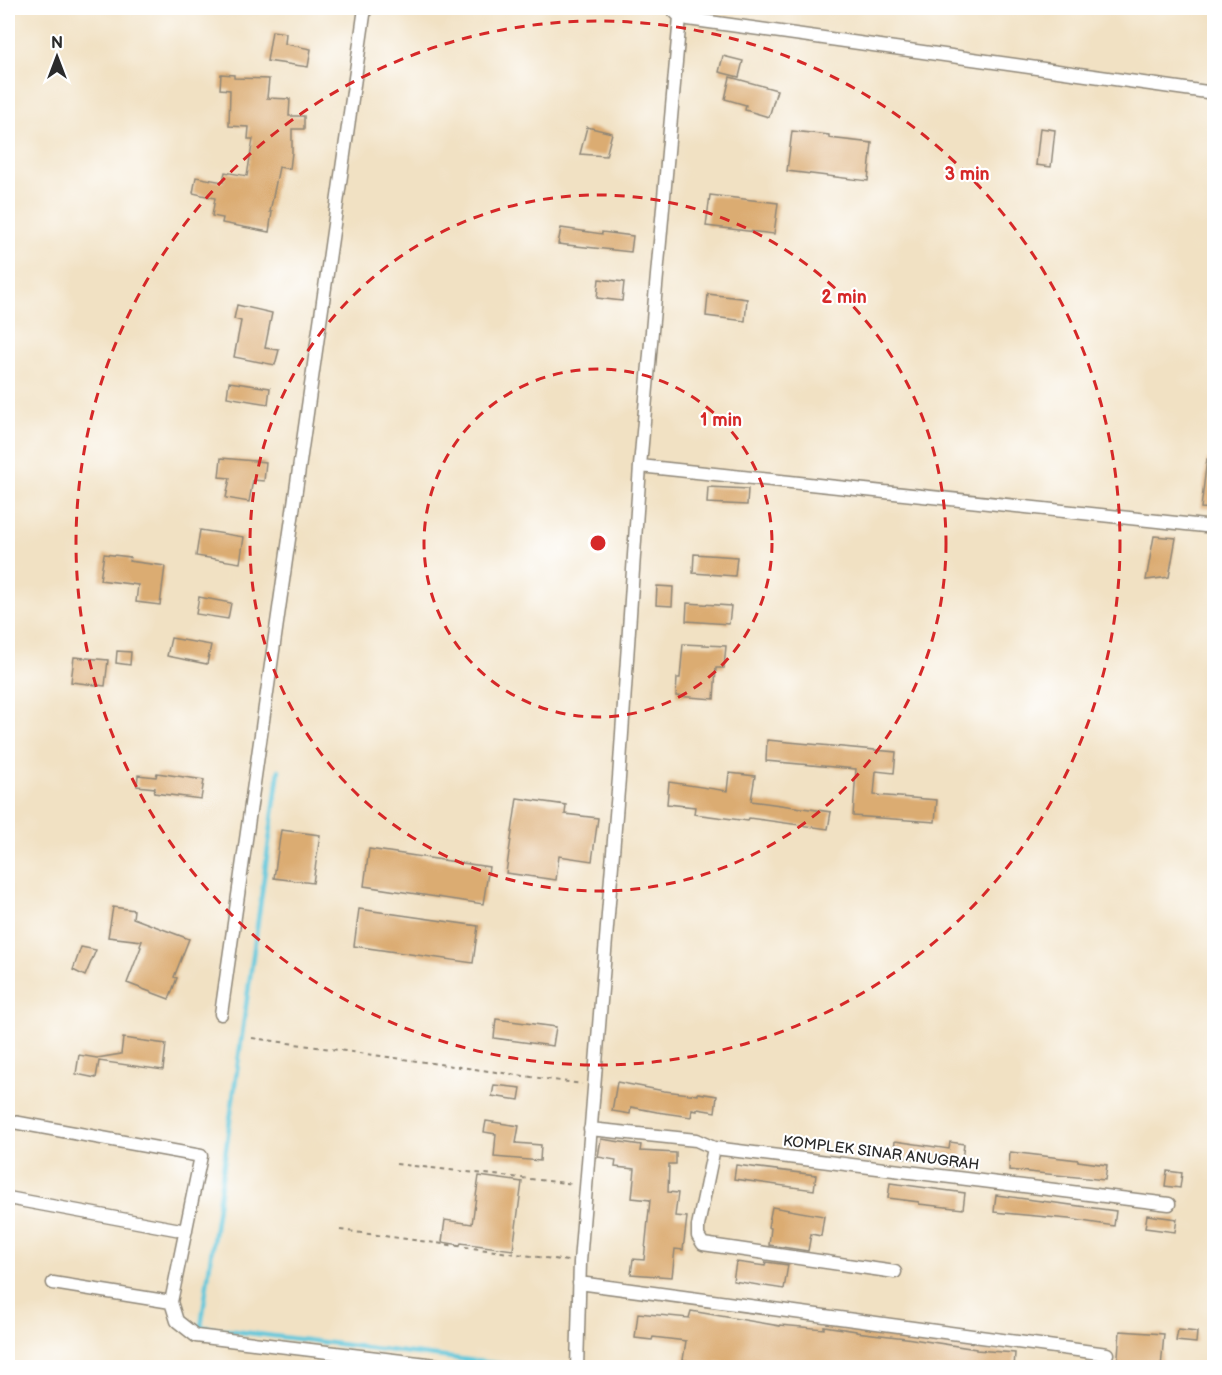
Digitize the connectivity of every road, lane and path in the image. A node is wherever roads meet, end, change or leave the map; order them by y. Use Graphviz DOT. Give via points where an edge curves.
graph roads {
  1 [pos="365,8"];
  2 [pos="682,13"];
  3 [pos="1215,93"];
  4 [pos="640,466"];
  5 [pos="1215,527"];
  6 [pos="221,1014"];
  7 [pos="252,1038"];
  8 [pos="593,1086"];
  9 [pos="8,1121"];
  10 [pos="590,1129"];
  11 [pos="714,1148"];
  12 [pos="396,1164"];
  13 [pos="586,1186"];
  14 [pos="8,1198"];
  15 [pos="1169,1204"];
  16 [pos="340,1230"];
  17 [pos="186,1231"];
  18 [pos="580,1262"];
  19 [pos="895,1272"];
  20 [pos="52,1283"];
  21 [pos="579,1283"];
  22 [pos="171,1302"];
  23 [pos="1107,1354"];
  24 [pos="460,1368"];
  25 [pos="577,1368"];
  1 -- 6 [label="street"];
  2 -- 3 [label="street"];
  2 -- 4 [label="street"];
  4 -- 5 [label="street"];
  4 -- 8 [label="street"];
  7 -- 8 [label="path"];
  8 -- 10 [label="street"];
  9 -- 17 [label="street" via="201,1156"];
  10 -- 11 [label="street, KOMPLEK SINAR ANUGRAH" via="696,1140"];
  10 -- 13 [label="street"];
  11 -- 15 [label="street, KOMPLEK SINAR ANUGRAH"];
  11 -- 19 [label="street" via="698,1227 703,1244"];
  12 -- 13 [label="path"];
  13 -- 18 [label="street"];
  14 -- 17 [label="street"];
  16 -- 18 [label="path"];
  17 -- 22 [label="street"];
  18 -- 21 [label="street"];
  20 -- 22 [label="street"];
  21 -- 23 [label="street"];
  21 -- 25 [label="street"];
  22 -- 24 [label="street" via="177,1321 196,1336"];
}
